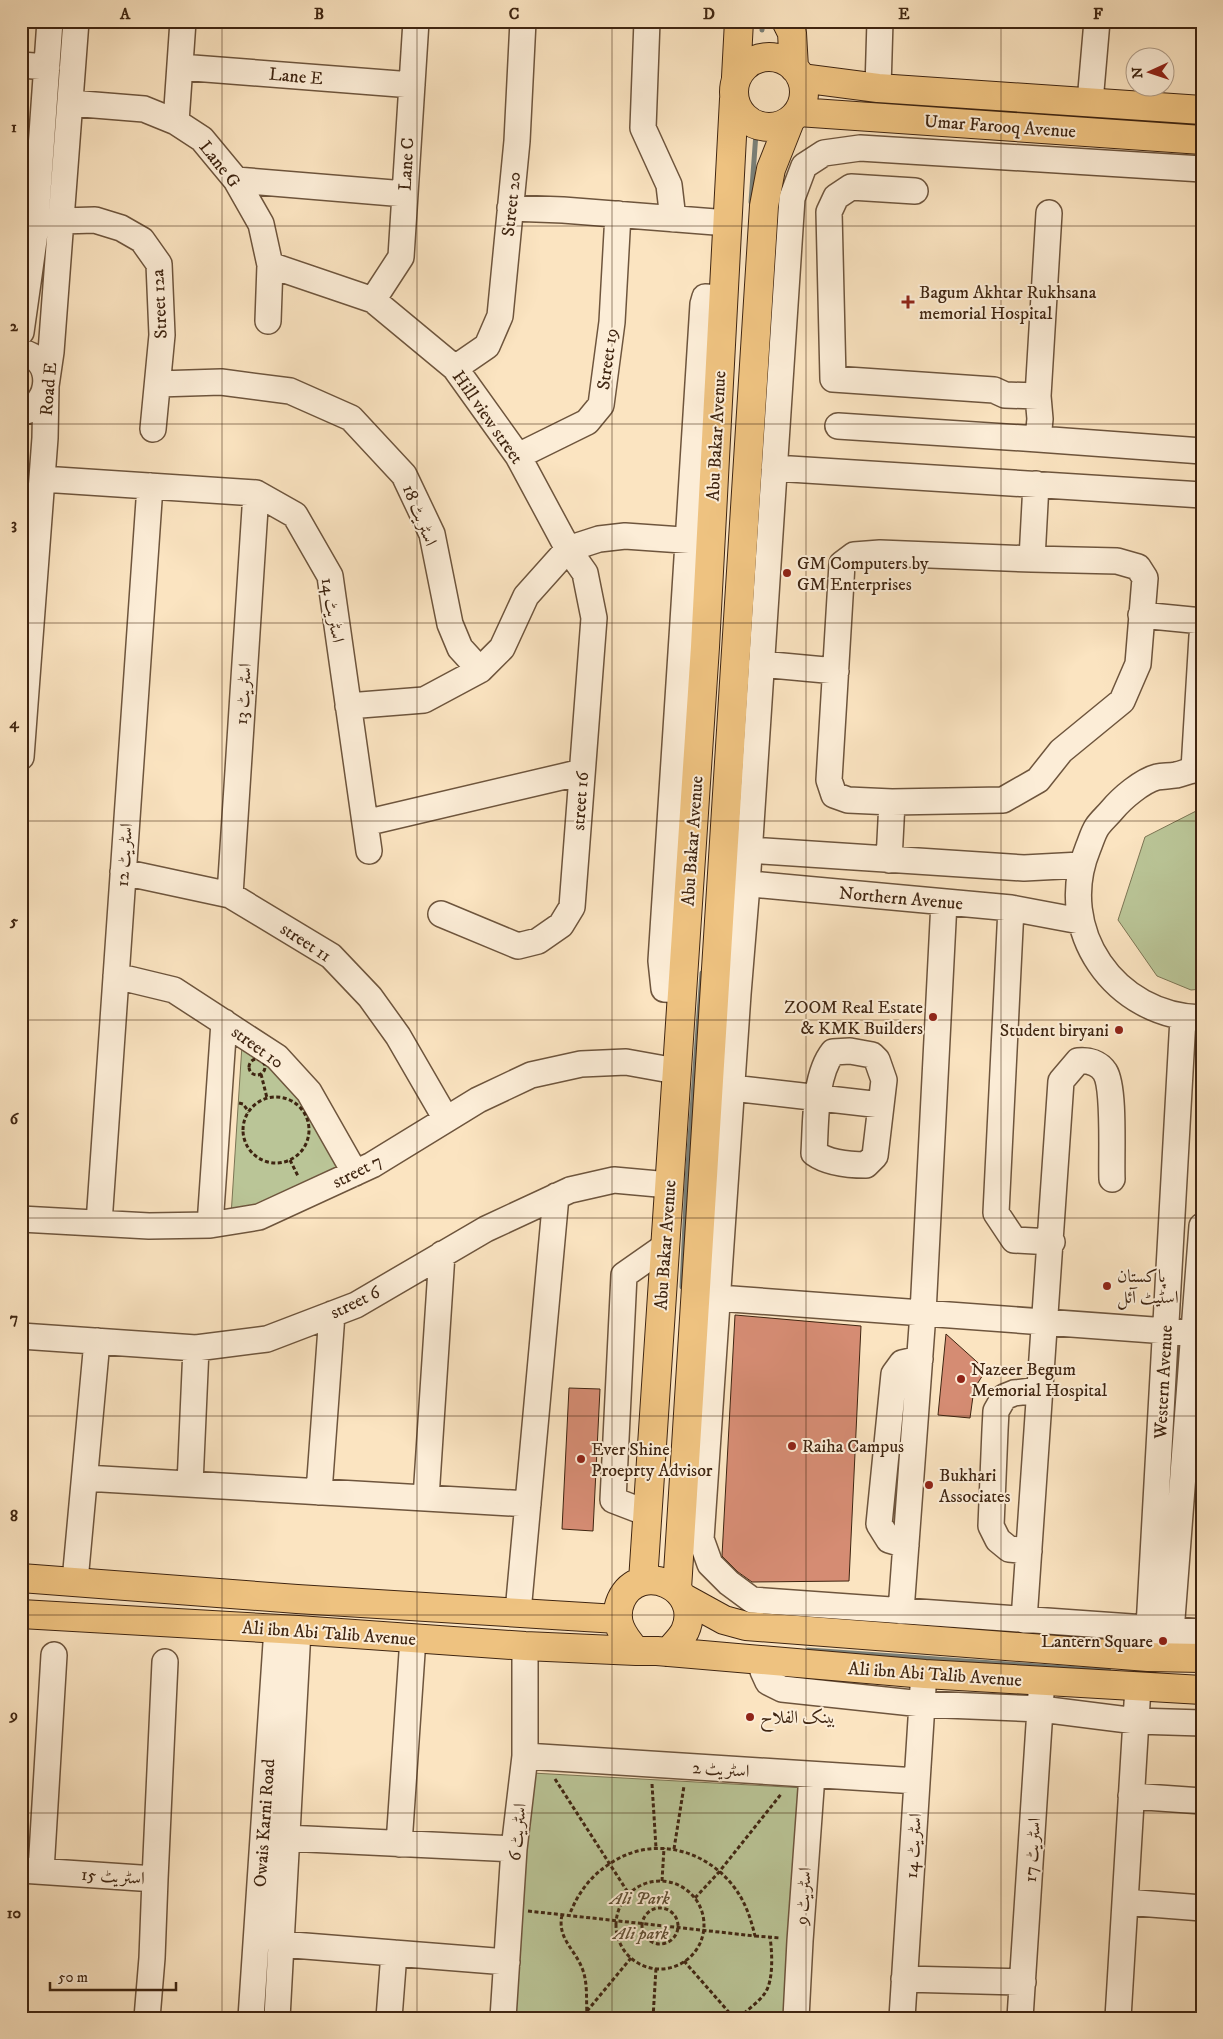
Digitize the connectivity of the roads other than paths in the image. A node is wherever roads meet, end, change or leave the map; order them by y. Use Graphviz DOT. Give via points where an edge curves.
graph roads {
  1 [pos="50,21"];
  2 [pos="76,21"];
  3 [pos="183,21"];
  4 [pos="416,21"];
  5 [pos="523,21"];
  6 [pos="647,21"];
  7 [pos="739,21"];
  8 [pos="786,21"];
  9 [pos="880,21"];
  10 [pos="1097,21"];
  11 [pos="21,65"];
  12 [pos="47,67"];
  13 [pos="180,67"];
  14 [pos="798,73"];
  15 [pos="412,85"];
  16 [pos="735,88"];
  17 [pos="878,88"];
  18 [pos="1090,102"];
  19 [pos="70,103"];
  20 [pos="1202,110"];
  21 [pos="794,117"];
  22 [pos="176,122"];
  23 [pos="1202,140"];
  24 [pos="1202,169"];
  25 [pos="236,180"];
  26 [pos="915,191"];
  27 [pos="405,194"];
  28 [pos="510,208"];
  29 [pos="1049,213"];
  30 [pos="618,214"];
  31 [pos="673,219"];
  32 [pos="61,221"];
  33 [pos="728,224"];
  34 [pos="270,265"];
  35 [pos="373,300"];
  36 [pos="268,322"];
  37 [pos="21,332"];
  38 [pos="21,352"];
  39 [pos="455,368"];
  40 [pos="158,384"];
  41 [pos="46,386"];
  42 [pos="1038,396"];
  43 [pos="21,413"];
  44 [pos="838,426"];
  45 [pos="153,429"];
  46 [pos="1038,440"];
  47 [pos="1202,452"];
  48 [pos="518,456"];
  49 [pos="774,468"];
  50 [pos="42,479"];
  51 [pos="1036,484"];
  52 [pos="150,486"];
  53 [pos="256,493"];
  54 [pos="1202,495"];
  55 [pos="699,541"];
  56 [pos="568,549"];
  57 [pos="1032,559"];
  58 [pos="1141,615"];
  59 [pos="1202,621"];
  60 [pos="1202,636"];
  61 [pos="761,664"];
  62 [pos="480,670"];
  63 [pos="836,671"];
  64 [pos="348,706"];
  65 [pos="21,757"];
  66 [pos="1198,769"];
  67 [pos="582,772"];
  68 [pos="892,802"];
  69 [pos="365,823"];
  70 [pos="736,850"];
  71 [pos="369,851"];
  72 [pos="888,860"];
  73 [pos="1081,865"];
  74 [pos="123,872"];
  75 [pos="735,883"];
  76 [pos="230,895"];
  77 [pos="944,902"];
  78 [pos="1011,908"];
  79 [pos="441,914"];
  80 [pos="1080,921"];
  81 [pos="116,976"];
  82 [pos="1192,1018"];
  83 [pos="224,1022"];
  84 [pos="676,1071"];
  85 [pos="732,1088"];
  86 [pos="818,1096"];
  87 [pos="881,1105"];
  88 [pos="446,1119"];
  89 [pos="355,1173"];
  90 [pos="1112,1178"];
  91 [pos="669,1185"];
  92 [pos="556,1196"];
  93 [pos="21,1219"];
  94 [pos="99,1223"];
  95 [pos="210,1225"];
  96 [pos="1202,1226"];
  97 [pos="1052,1242"];
  98 [pos="664,1247"];
  99 [pos="442,1254"];
  100 [pos="718,1298"];
  101 [pos="923,1313"];
  102 [pos="332,1314"];
  103 [pos="1044,1322"];
  104 [pos="1166,1331"];
  105 [pos="1194,1333"];
  106 [pos="21,1336"];
  107 [pos="97,1341"];
  108 [pos="196,1348"];
  109 [pos="1040,1390"];
  110 [pos="85,1478"];
  111 [pos="190,1484"];
  112 [pos="319,1492"];
  113 [pos="426,1498"];
  114 [pos="528,1504"];
  115 [pos="647,1513"];
  116 [pos="1029,1551"];
  117 [pos="21,1578"];
  118 [pos="75,1581"];
  119 [pos="643,1581"];
  120 [pos="680,1594"];
  121 [pos="901,1610"];
  122 [pos="518,1612"];
  123 [pos="21,1614"];
  124 [pos="617,1619"];
  125 [pos="1024,1620"];
  126 [pos="288,1629"];
  127 [pos="1160,1629"];
  128 [pos="1202,1632"];
  129 [pos="413,1638"];
  130 [pos="525,1646"];
  131 [pos="636,1651"];
  132 [pos="668,1652"];
  133 [pos="54,1655"];
  134 [pos="1158,1657"];
  135 [pos="1202,1658"];
  136 [pos="763,1661"];
  137 [pos="165,1662"];
  138 [pos="925,1674"];
  139 [pos="1042,1682"];
  140 [pos="1138,1686"];
  141 [pos="1202,1690"];
  142 [pos="922,1704"];
  143 [pos="1041,1710"];
  144 [pos="1136,1721"];
  145 [pos="1202,1723"];
  146 [pos="534,1757"];
  147 [pos="804,1774"];
  148 [pos="917,1781"];
  149 [pos="1131,1796"];
  150 [pos="1202,1801"];
  151 [pos="286,1838"];
  152 [pos="399,1844"];
  153 [pos="514,1849"];
  154 [pos="31,1870"];
  155 [pos="155,1879"];
  156 [pos="1125,1902"];
  157 [pos="1202,1908"];
  158 [pos="280,1944"];
  159 [pos="394,1953"];
  160 [pos="507,1962"];
  161 [pos="904,1979"];
  162 [pos="1023,1982"];
  163 [pos="147,2018"];
  164 [pos="251,2018"];
  165 [pos="276,2018"];
  166 [pos="389,2018"];
  167 [pos="503,2018"];
  168 [pos="796,2018"];
  169 [pos="902,2018"];
  170 [pos="1020,2018"];
  171 [pos="1118,2018"];
  1 -- 12 [label="street"];
  2 -- 19 [label="street, Road E"];
  3 -- 13 [label="street"];
  4 -- 15 [label="street, Lane C"];
  5 -- 28 [label="street, Street 20"];
  6 -- 31 [label="street" via="643,128 669,185"];
  7 -- 16 [label="main road, Abu Bakar Avenue"];
  8 -- 14 [label="main road" via="792,33"];
  9 -- 17 [label="street"];
  10 -- 18 [label="street"];
  11 -- 12 [label="street"];
  12 -- 37 [label="street" via="35,234"];
  13 -- 15 [label="street, Lane E"];
  13 -- 22 [label="street"];
  14 -- 16 [label="main road" via="780,59 763,57 743,68"];
  14 -- 17 [label="main road, Umar Farooq Avenue"];
  14 -- 21 [label="main road" via="804,90 803,101"];
  15 -- 27 [label="street, Lane C"];
  16 -- 21 [label="main road" via="739,110 756,126 774,127"];
  16 -- 33 [label="main road, Abu Bakar Avenue"];
  17 -- 18 [label="main road, Umar Farooq Avenue"];
  18 -- 20 [label="main road, Umar Farooq Avenue"];
  19 -- 22 [label="street, Lane G" via="144,109"];
  19 -- 32 [label="street, Road E"];
  21 -- 23 [label="main road, Umar Farooq Avenue"];
  21 -- 70 [label="main road, Abu Bakar Avenue" via="771,169 764,206"];
  22 -- 25 [label="street, Lane G" via="202,139"];
  24 -- 49 [label="street" via="860,148 824,153 804,166 792,198"];
  25 -- 27 [label="street"];
  25 -- 34 [label="street, Lane G" via="261,224"];
  26 -- 42 [label="street" via="851,187 836,197 829,212 833,379"];
  27 -- 35 [label="street, Lane C" via="401,257"];
  28 -- 30 [label="street"];
  28 -- 39 [label="street, Street 20" via="500,316 487,346"];
  29 -- 42 [label="street"];
  30 -- 31 [label="street"];
  30 -- 48 [label="street, Street 19" via="612,322 601,405 588,422"];
  31 -- 33 [label="street"];
  32 -- 40 [label="street, Street 12a" via="95,220 121,228 142,240 159,264 162,335"];
  32 -- 41 [label="street, Road E"];
  33 -- 55 [label="main road, Abu Bakar Avenue" via="724,298"];
  34 -- 35 [label="street, Hill view street"];
  34 -- 36 [label="street, Lane G"];
  35 -- 39 [label="street, Hill view street"];
  38 -- 41 [label="street" via="34,358 41,366"];
  39 -- 48 [label="street, Hill view street"];
  40 -- 45 [label="street, Street 12a"];
  40 -- 62 [label="street, اسٹریٹ 18" via="220,382 290,391 351,418 404,475 432,534 450,624 460,648"];
  41 -- 43 [label="street" via="37,404"];
  41 -- 50 [label="street, Road E"];
  42 -- 46 [label="street"];
  44 -- 46 [label="street"];
  46 -- 47 [label="street"];
  48 -- 56 [label="street, Hill view street"];
  49 -- 51 [label="street"];
  49 -- 61 [label="street"];
  50 -- 52 [label="street, اسٹریٹ 14"];
  50 -- 65 [label="street, Road E"];
  51 -- 54 [label="street"];
  51 -- 57 [label="street"];
  52 -- 53 [label="street, اسٹریٹ 14"];
  52 -- 74 [label="street, اسٹریٹ 12"];
  53 -- 64 [label="street, اسٹریٹ 14" via="295,515 330,576"];
  53 -- 76 [label="street, اسٹریٹ 13"];
  55 -- 56 [label="street" via="625,536 600,539"];
  55 -- 84 [label="main road, Abu Bakar Avenue"];
  56 -- 62 [label="street" via="526,596 502,648"];
  56 -- 67 [label="street, street 16" via="585,573 594,618"];
  57 -- 58 [label="street" via="1117,561 1138,567 1145,578"];
  57 -- 63 [label="street" via="880,553 854,555 842,564"];
  58 -- 59 [label="street"];
  58 -- 68 [label="street" via="1138,664 1122,700 1061,751 1038,780 1003,800"];
  60 -- 66 [label="street"];
  61 -- 63 [label="street"];
  61 -- 70 [label="street"];
  62 -- 64 [label="street" via="424,700"];
  63 -- 68 [label="street" via="829,780 834,795 848,800"];
  64 -- 69 [label="street, اسٹریٹ 14"];
  66 -- 73 [label="street" via="1156,778 1122,798 1096,828"];
  67 -- 69 [label="street"];
  67 -- 79 [label="street, street 16" via="572,907 561,925 538,941 518,946"];
  68 -- 72 [label="street"];
  69 -- 71 [label="street, اسٹریٹ 14"];
  70 -- 72 [label="street, Northern Avenue"];
  70 -- 75 [label="main road, Abu Bakar Avenue"];
  72 -- 73 [label="street, Northern Avenue" via="1024,868"];
  73 -- 80 [label="street" via="1077,893"];
  74 -- 76 [label="street, street 11"];
  74 -- 81 [label="street, اسٹریٹ 12"];
  75 -- 77 [label="street, Northern Avenue"];
  75 -- 85 [label="street"];
  75 -- 120 [label="main road, Abu Bakar Avenue"];
  76 -- 88 [label="street, street 11" via="331,956 370,997 398,1036"];
  77 -- 78 [label="street, Northern Avenue"];
  77 -- 101 [label="street"];
  78 -- 80 [label="street, Northern Avenue"];
  78 -- 97 [label="street" via="996,1213 1014,1240"];
  80 -- 82 [label="street" via="1094,956 1117,985 1147,1007"];
  81 -- 83 [label="street, street 10" via="174,990"];
  81 -- 94 [label="street, اسٹریٹ 12"];
  82 -- 104 [label="street, Western Avenue"];
  83 -- 89 [label="street, street 10" via="277,1057 309,1092"];
  83 -- 95 [label="street"];
  84 -- 88 [label="street, street 7" via="626,1062 573,1066 531,1075"];
  84 -- 91 [label="main road, Abu Bakar Avenue"];
  85 -- 86 [label="street"];
  85 -- 100 [label="street"];
  86 -- 87 [label="street"];
  86 -- 87 [label="street" via="826,1061 832,1052 850,1051 877,1060 884,1080"];
  86 -- 87 [label="street" via="814,1153 854,1165 866,1165 875,1156"];
  88 -- 89 [label="street, street 7"];
  89 -- 95 [label="street, street 7" via="259,1217"];
  90 -- 97 [label="street" via="1110,1093 1106,1074 1098,1064 1078,1061 1061,1081"];
  91 -- 92 [label="street, street 6" via="614,1180"];
  91 -- 98 [label="main road, Abu Bakar Avenue"];
  92 -- 99 [label="street, street 6"];
  92 -- 114 [label="street"];
  93 -- 94 [label="street, street 7"];
  94 -- 95 [label="street, street 7"];
  96 -- 105 [label="street, Western Avenue"];
  97 -- 103 [label="street"];
  98 -- 115 [label="main road, Abu Bakar Avenue"];
  98 -- 115 [label="street" via="624,1275 613,1500"];
  99 -- 102 [label="street, street 6" via="356,1305"];
  99 -- 113 [label="street"];
  100 -- 101 [label="street"];
  100 -- 121 [label="street" via="702,1539 710,1564 752,1600"];
  101 -- 103 [label="street"];
  101 -- 121 [label="street"];
  102 -- 108 [label="street, street 6" via="267,1339"];
  102 -- 112 [label="street"];
  103 -- 104 [label="street"];
  103 -- 109 [label="street"];
  104 -- 105 [label="street"];
  104 -- 127 [label="street, Western Avenue"];
  105 -- 127 [label="street, Western Avenue"];
  106 -- 107 [label="street, street 6"];
  107 -- 108 [label="street, street 6"];
  107 -- 110 [label="street"];
  108 -- 111 [label="street"];
  109 -- 116 [label="street"];
  109 -- 116 [label="street" via="1004,1397 996,1410 991,1526 998,1540 1009,1549"];
  110 -- 111 [label="street"];
  110 -- 118 [label="street"];
  111 -- 112 [label="street"];
  112 -- 113 [label="street"];
  113 -- 114 [label="street"];
  114 -- 122 [label="street"];
  115 -- 119 [label="main road, Abu Bakar Avenue"];
  116 -- 125 [label="street"];
  117 -- 118 [label="main road, Ali ibn Abi Talib Avenue"];
  118 -- 122 [label="main road, Ali ibn Abi Talib Avenue"];
  119 -- 120 [label="main road" via="666,1583"];
  119 -- 124 [label="main road" via="623,1596"];
  120 -- 132 [label="main road" via="688,1609 688,1621 684,1632"];
  120 -- 134 [label="main road, Ali ibn Abi Talib Avenue" via="724,1620 746,1626"];
  121 -- 125 [label="street"];
  122 -- 124 [label="main road, Ali ibn Abi Talib Avenue"];
  123 -- 126 [label="main road, Ali ibn Abi Talib Avenue"];
  124 -- 131 [label="main road" via="620,1630"];
  125 -- 127 [label="street"];
  126 -- 129 [label="main road, Ali ibn Abi Talib Avenue"];
  126 -- 151 [label="street, Owais Karni Road"];
  126 -- 164 [label="street, Owais Karni Road"];
  127 -- 128 [label="street"];
  127 -- 134 [label="street, Western Avenue"];
  129 -- 130 [label="main road, Ali ibn Abi Talib Avenue"];
  129 -- 152 [label="street"];
  130 -- 131 [label="main road, Ali ibn Abi Talib Avenue"];
  130 -- 146 [label="street, اسٹریٹ 6"];
  131 -- 132 [label="main road"];
  132 -- 136 [label="main road, Ali ibn Abi Talib Avenue"];
  133 -- 154 [label="street"];
  134 -- 135 [label="main road, Ali ibn Abi Talib Avenue"];
  136 -- 138 [label="main road, Ali ibn Abi Talib Avenue"];
  136 -- 142 [label="street" via="768,1682 782,1689"];
  137 -- 155 [label="street"];
  138 -- 139 [label="main road, Ali ibn Abi Talib Avenue"];
  138 -- 142 [label="street, اسٹریٹ 14"];
  139 -- 140 [label="main road, Ali ibn Abi Talib Avenue"];
  139 -- 143 [label="street, اسٹریٹ 17"];
  140 -- 141 [label="main road, Ali ibn Abi Talib Avenue"];
  140 -- 144 [label="street"];
  142 -- 143 [label="street"];
  142 -- 148 [label="street, اسٹریٹ 14"];
  143 -- 144 [label="street"];
  143 -- 162 [label="street, اسٹریٹ 17"];
  144 -- 145 [label="street"];
  144 -- 149 [label="street"];
  146 -- 147 [label="street, اسٹریٹ 2"];
  146 -- 153 [label="street, اسٹریٹ 6"];
  147 -- 148 [label="street, اسٹریٹ 2"];
  147 -- 168 [label="street, اسٹریٹ 9"];
  148 -- 161 [label="street, اسٹریٹ 14"];
  149 -- 150 [label="street"];
  149 -- 156 [label="street"];
  151 -- 152 [label="street"];
  151 -- 158 [label="street, Owais Karni Road"];
  152 -- 153 [label="street"];
  153 -- 160 [label="street, اسٹریٹ 6"];
  154 -- 155 [label="street, اسٹریٹ 15"];
  155 -- 163 [label="street, اسٹریٹ 15"];
  156 -- 157 [label="street"];
  156 -- 171 [label="street"];
  158 -- 159 [label="street"];
  158 -- 165 [label="street, Owais Karni Road"];
  159 -- 160 [label="street"];
  159 -- 166 [label="street"];
  160 -- 167 [label="street, اسٹریٹ 6"];
  161 -- 162 [label="street"];
  161 -- 169 [label="street, اسٹریٹ 14"];
  162 -- 170 [label="street, اسٹریٹ 17"];
}
